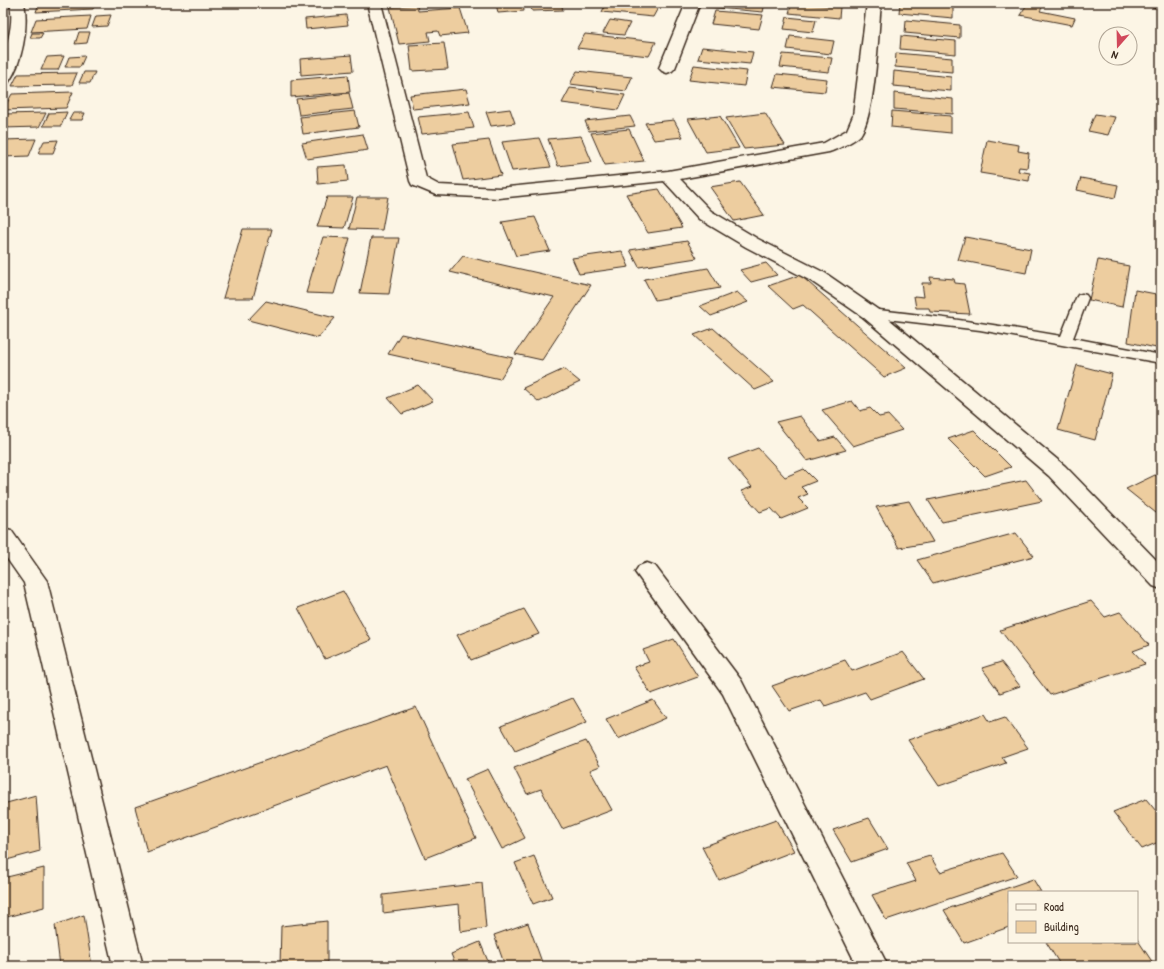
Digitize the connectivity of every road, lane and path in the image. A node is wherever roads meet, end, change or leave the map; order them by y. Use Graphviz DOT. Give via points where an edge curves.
graph roads {
  1 [pos="17,3"];
  2 [pos="374,3"];
  3 [pos="693,3"];
  4 [pos="874,3"];
  5 [pos="1157,3"];
  6 [pos="1161,4"];
  7 [pos="667,68"];
  8 [pos="3,80"];
  9 [pos="668,176"];
  10 [pos="1082,298"];
  11 [pos="870,313"];
  12 [pos="1066,340"];
  13 [pos="1161,359"];
  14 [pos="3,536"];
  15 [pos="647,572"];
  16 [pos="1161,580"];
  17 [pos="128,966"];
  18 [pos="873,966"];
  1 -- 8 [label="street" via="20,14 13,54"];
  2 -- 9 [label="street" via="418,181 436,190 499,193"];
  3 -- 7 [label="street"];
  4 -- 9 [label="street" via="861,116 854,133 829,147"];
  5 -- 6 [label="street"];
  9 -- 11 [label="street" via="705,215 818,277"];
  10 -- 12 [label="lane"];
  11 -- 12 [label="lane" via="927,318"];
  11 -- 16 [label="street" via="1057,471"];
  12 -- 13 [label="lane"];
  14 -- 17 [label="street" via="35,581"];
  15 -- 18 [label="street" via="732,687"];
}
